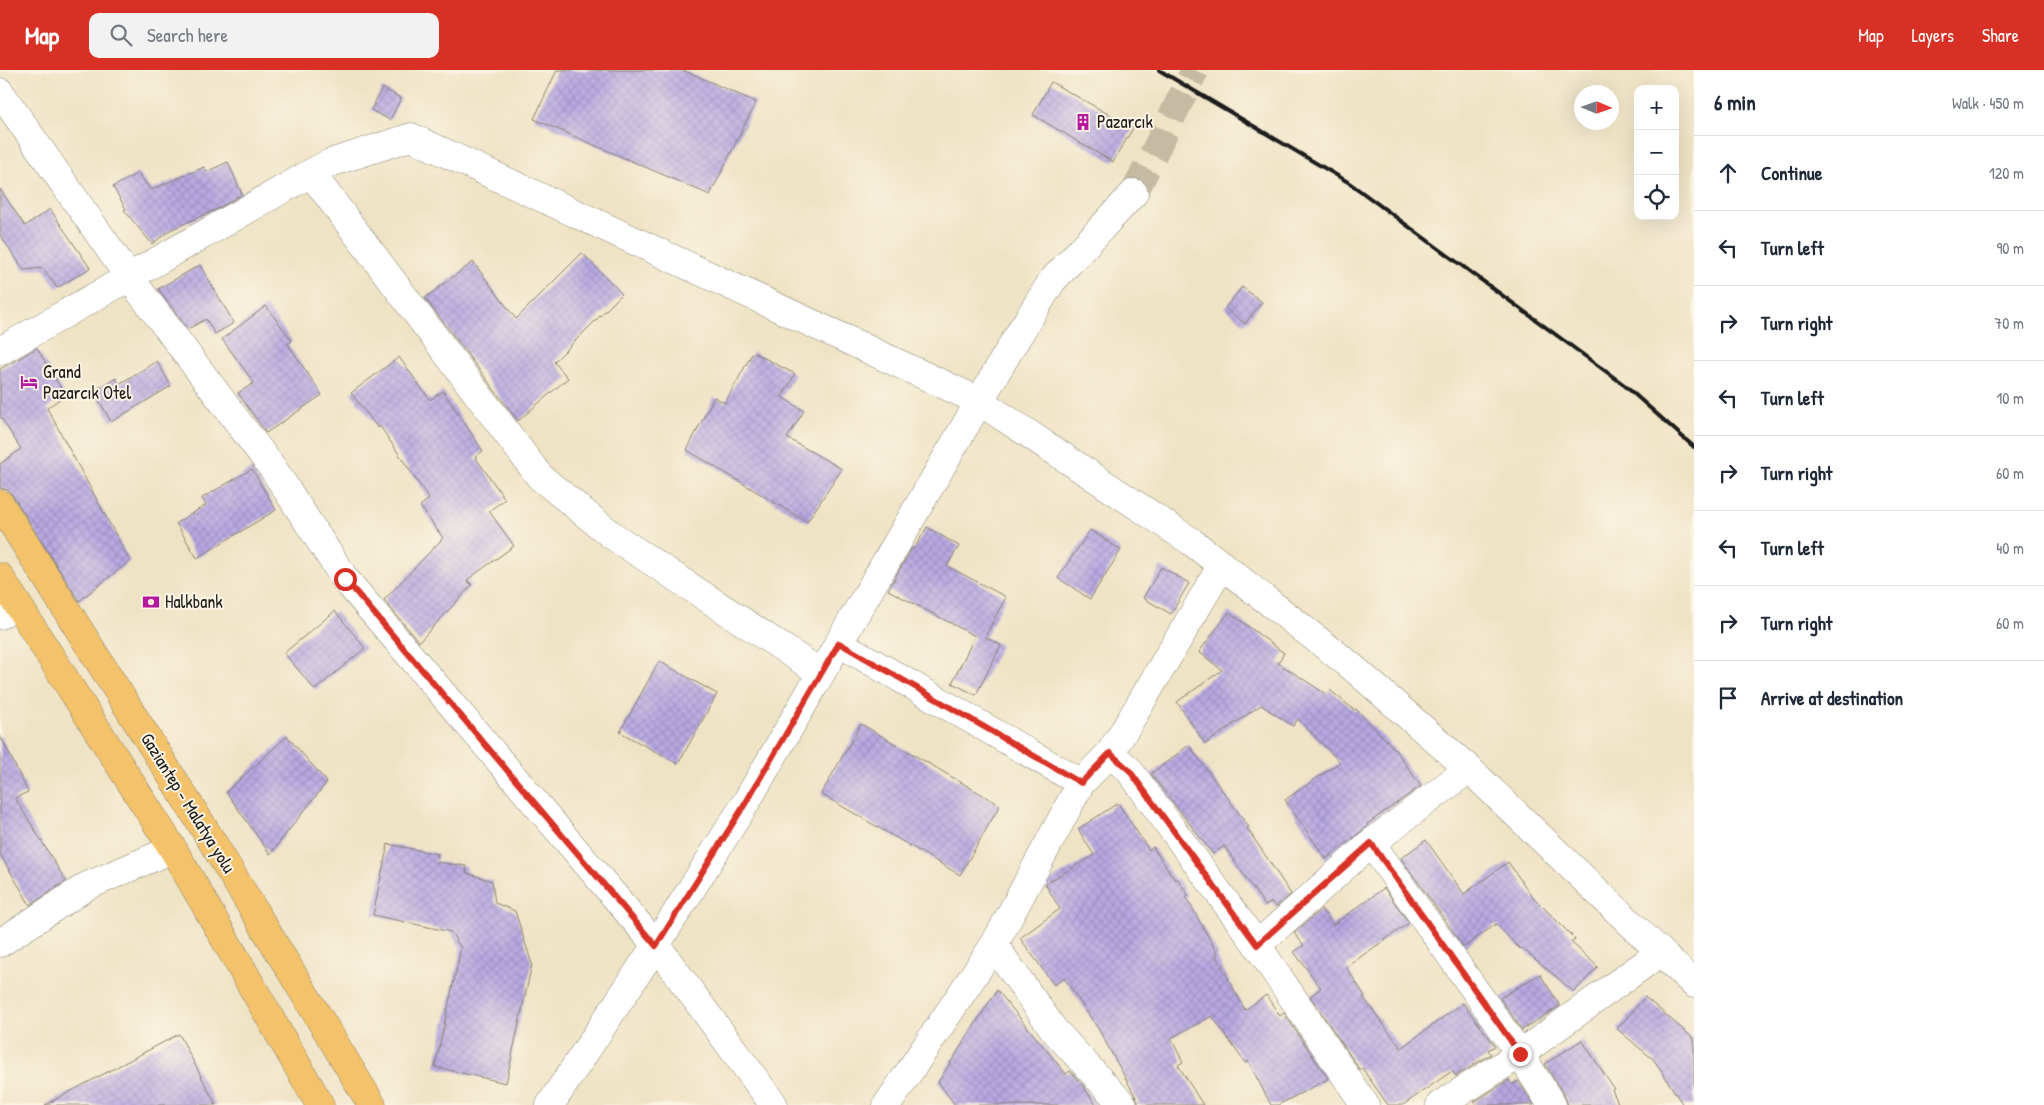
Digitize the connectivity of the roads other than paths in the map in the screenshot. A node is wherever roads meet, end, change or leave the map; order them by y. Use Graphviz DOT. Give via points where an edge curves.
graph roads {
  1 [pos="0,92"];
  2 [pos="312,173"];
  3 [pos="1134,193"];
  4 [pos="129,277"];
  5 [pos="0,351"];
  6 [pos="979,402"];
  7 [pos="0,504"];
  8 [pos="1222,565"];
  9 [pos="0,577"];
  10 [pos="9,610"];
  11 [pos="839,643"];
  12 [pos="821,673"];
  13 [pos="1110,753"];
  14 [pos="1469,769"];
  15 [pos="1081,783"];
  16 [pos="1371,843"];
  17 [pos="173,849"];
  18 [pos="0,943"];
  19 [pos="994,945"];
  20 [pos="1257,945"];
  21 [pos="656,946"];
  22 [pos="1661,952"];
  23 [pos="1694,984"];
  24 [pos="1520,1054"];
  25 [pos="320,1105"];
  26 [pos="372,1105"];
  27 [pos="550,1105"];
  28 [pos="774,1105"];
  29 [pos="888,1105"];
  30 [pos="1123,1105"];
  31 [pos="1365,1105"];
  32 [pos="1440,1105"];
  33 [pos="1552,1105"];
  1 -- 4 [label="street"];
  2 -- 4 [label="street"];
  2 -- 6 [label="street" via="330,163 410,137"];
  2 -- 12 [label="street" via="540,478 613,536"];
  3 -- 6 [label="street" via="1052,281"];
  4 -- 5 [label="street"];
  4 -- 21 [label="street" via="274,470 345,579"];
  6 -- 8 [label="street"];
  6 -- 11 [label="street"];
  7 -- 26 [label="highway, Gaziantep - Malatya yolu" via="202,825"];
  8 -- 13 [label="street"];
  8 -- 14 [label="street" via="1351,666"];
  9 -- 10 [label="highway"];
  10 -- 17 [label="highway"];
  11 -- 12 [label="street"];
  11 -- 15 [label="street"];
  12 -- 21 [label="street" via="745,804"];
  13 -- 15 [label="street"];
  13 -- 20 [label="street" via="1129,770"];
  14 -- 16 [label="street"];
  14 -- 22 [label="street"];
  15 -- 19 [label="street"];
  16 -- 20 [label="street"];
  16 -- 24 [label="street"];
  17 -- 18 [label="street" via="87,886"];
  17 -- 25 [label="highway"];
  19 -- 29 [label="street"];
  19 -- 30 [label="street" via="1054,1030"];
  20 -- 31 [label="street"];
  21 -- 27 [label="street"];
  21 -- 28 [label="street"];
  22 -- 23 [label="street"];
  22 -- 24 [label="street"];
  24 -- 32 [label="street"];
  24 -- 33 [label="street"];
}
